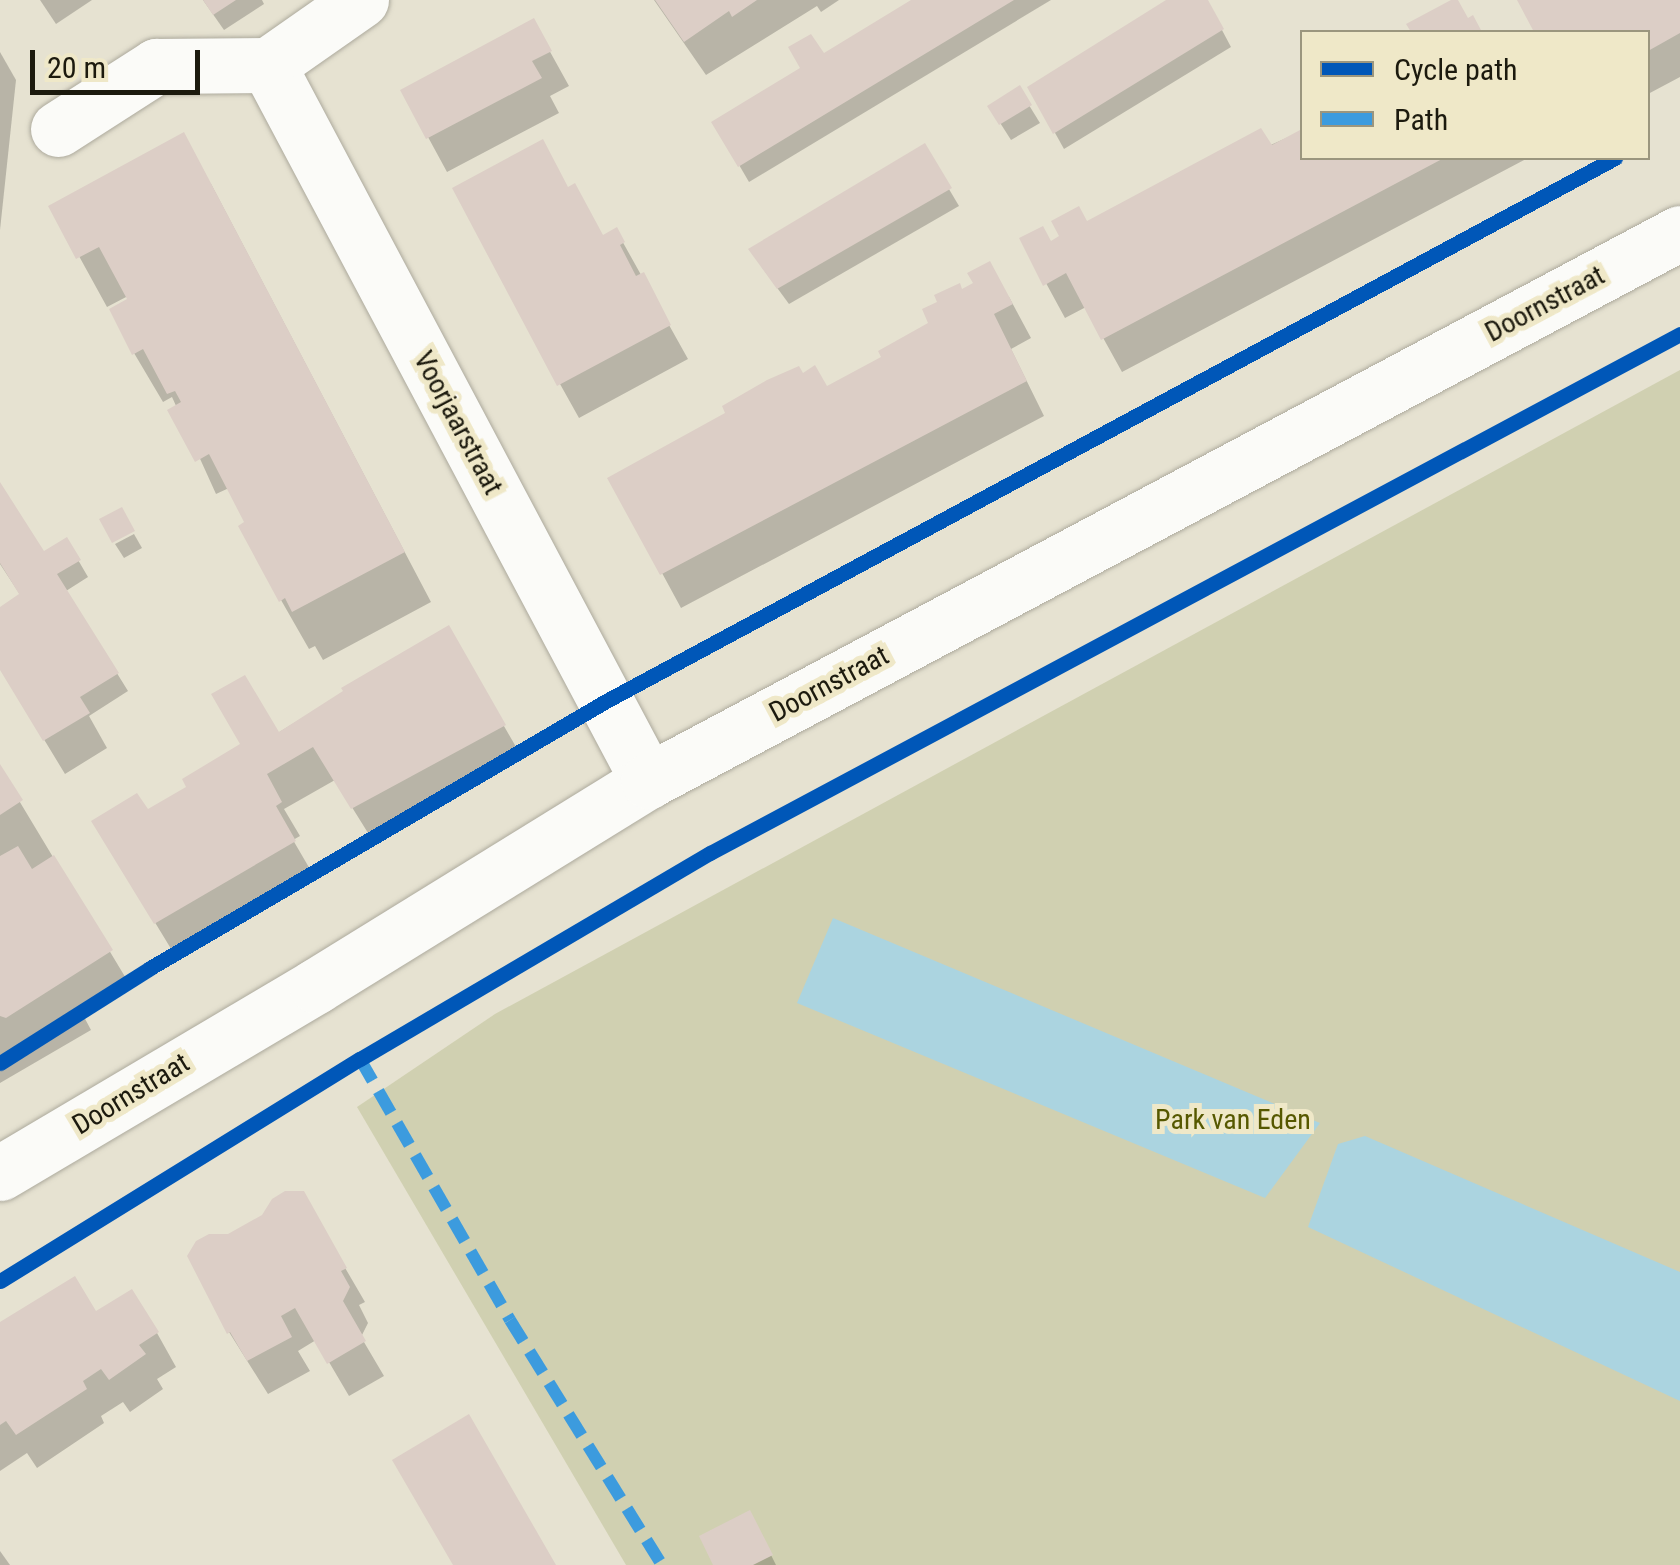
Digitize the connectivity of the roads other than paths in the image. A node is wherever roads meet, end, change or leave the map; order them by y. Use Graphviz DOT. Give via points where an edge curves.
graph roads {
  1 [pos="362,0"];
  2 [pos="268,65"];
  3 [pos="58,129"];
  4 [pos="1680,233"];
  5 [pos="648,781"];
  6 [pos="0,1173"];
  1 -- 2 [label="street"];
  2 -- 3 [label="street" via="156,66"];
  2 -- 5 [label="street, Voorjaarstraat"];
  4 -- 5 [label="street, Doornstraat"];
  5 -- 6 [label="street, Doornstraat"];
}
